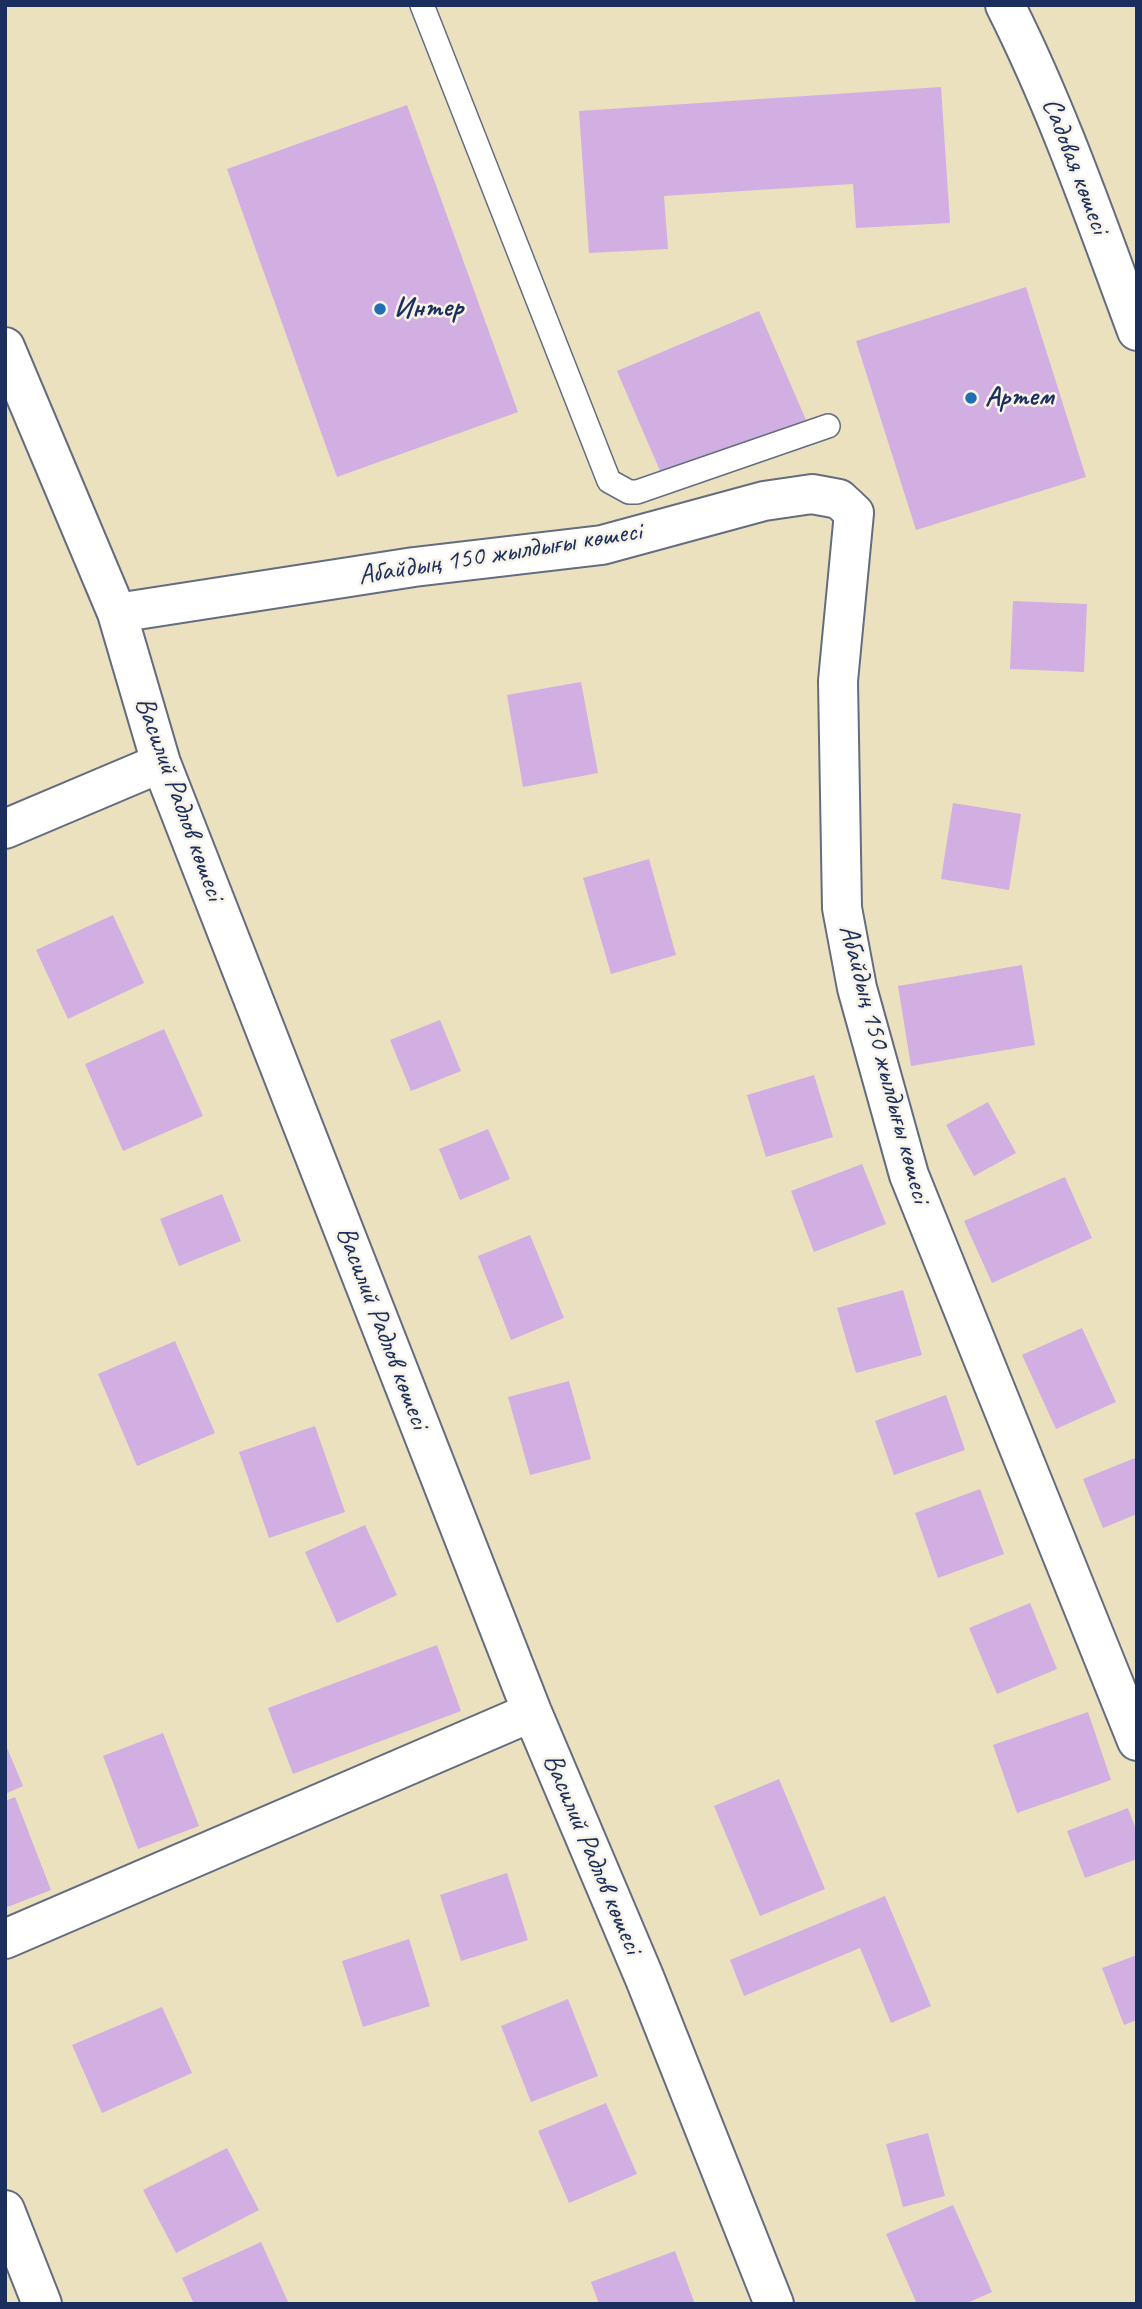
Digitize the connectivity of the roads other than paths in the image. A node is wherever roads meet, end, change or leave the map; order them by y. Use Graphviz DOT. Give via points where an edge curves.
graph roads {
  1 [pos="422,5"];
  2 [pos="1005,5"];
  3 [pos="1137,331"];
  4 [pos="5,347"];
  5 [pos="828,426"];
  6 [pos="117,613"];
  7 [pos="161,763"];
  8 [pos="5,829"];
  9 [pos="532,1712"];
  10 [pos="1137,1741"];
  11 [pos="5,1939"];
  12 [pos="5,2210"];
  13 [pos="42,2304"];
  14 [pos="774,2304"];
  1 -- 5 [label="lane" via="609,481 637,492"];
  2 -- 3 [label="street, Садовая көшесі" via="1064,133"];
  4 -- 6 [label="street, Василий Радлов көшесі"];
  6 -- 7 [label="street, Василий Радлов көшесі"];
  6 -- 10 [label="street, Абайдың 150 жылдығы көшесі" via="414,567 602,545 764,501 812,494 839,499 854,513 838,681 842,908 857,988 909,1175"];
  7 -- 8 [label="street"];
  7 -- 9 [label="street, Василий Радлов көшесі"];
  9 -- 11 [label="street"];
  9 -- 14 [label="street, Василий Радлов көшесі" via="645,1979"];
  12 -- 13 [label="street"];
}
